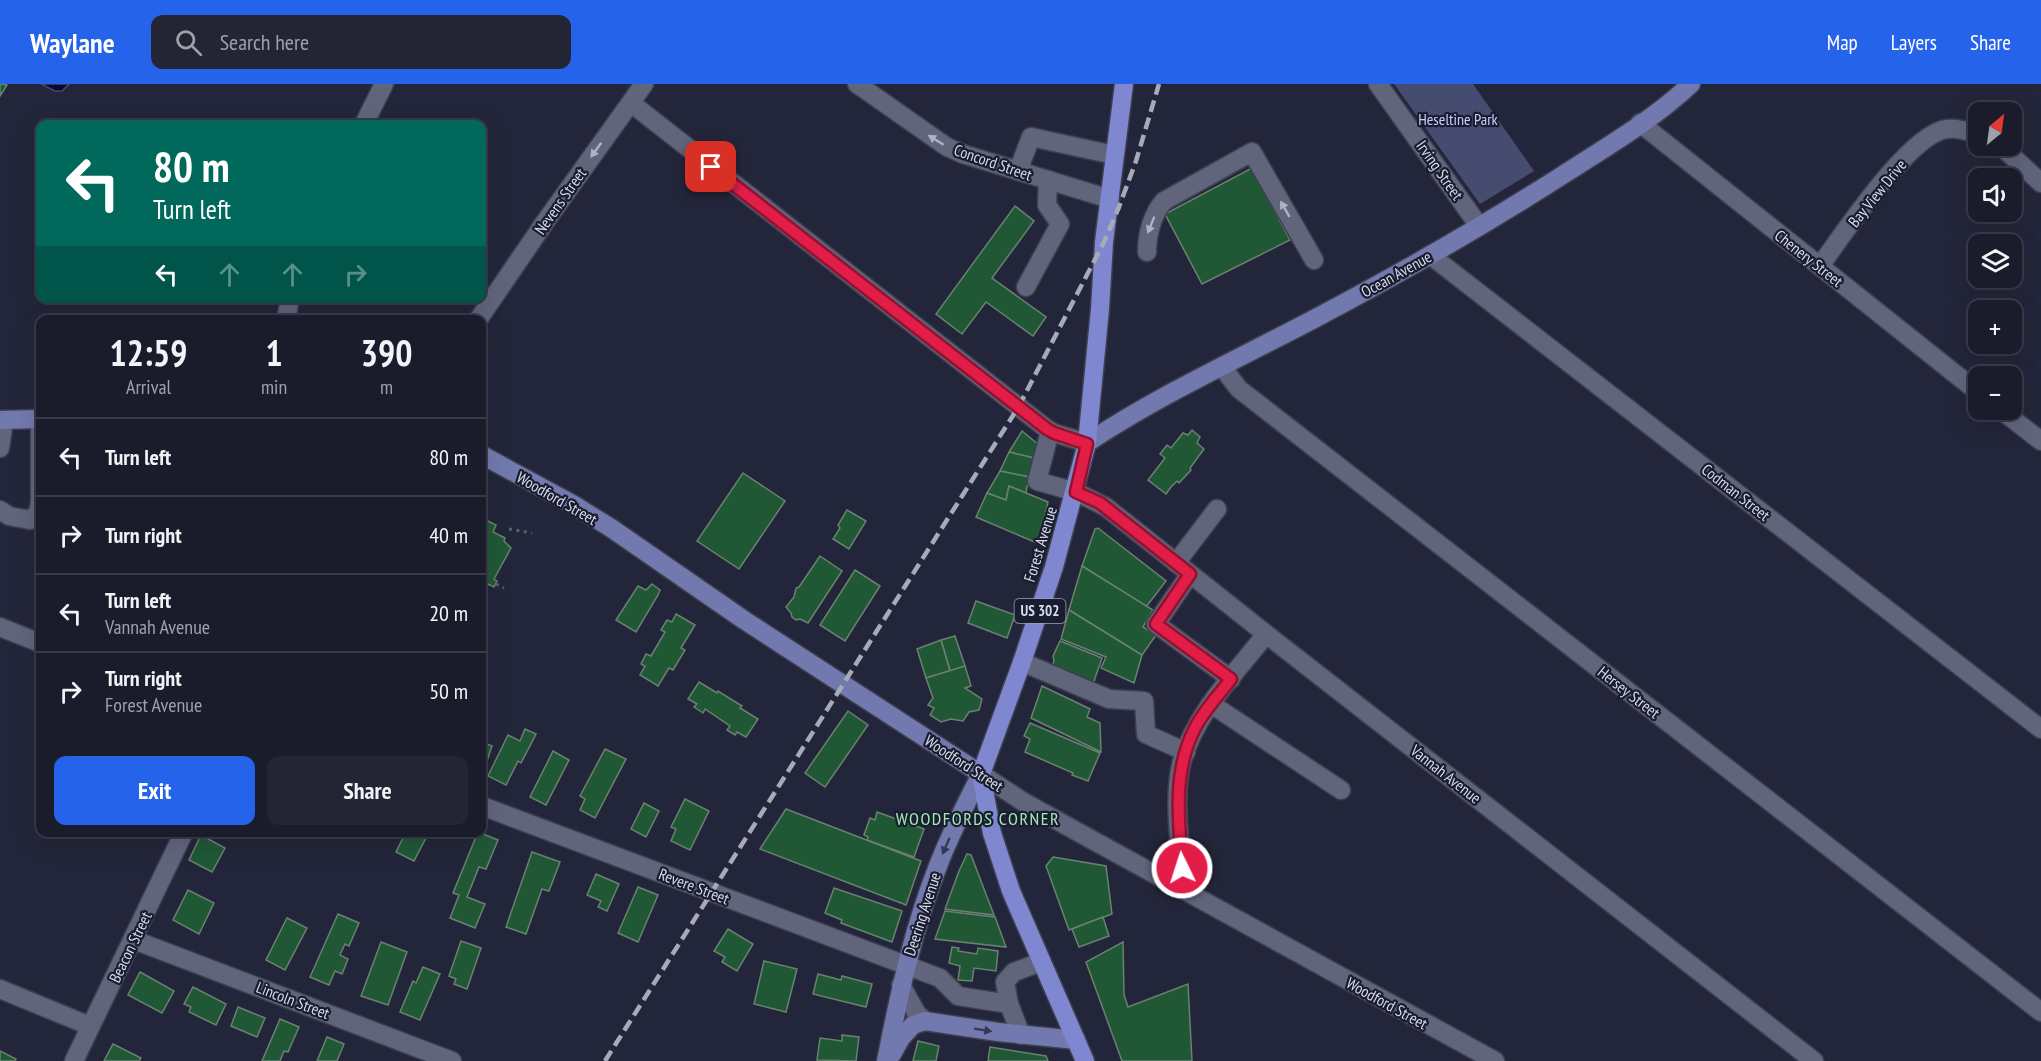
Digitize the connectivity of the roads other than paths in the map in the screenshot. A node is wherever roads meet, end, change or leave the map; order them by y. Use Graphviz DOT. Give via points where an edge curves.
graph roads {
  1 [pos="384,84"];
  2 [pos="644,84"];
  3 [pos="857,84"];
  4 [pos="1124,84"];
  5 [pos="1378,84"];
  6 [pos="1691,84"];
  7 [pos="631,103"];
  8 [pos="366,120"];
  9 [pos="1641,123"];
  10 [pos="1968,131"];
  11 [pos="1114,155"];
  12 [pos="2012,156"];
  13 [pos="1018,171"];
  14 [pos="1048,180"];
  15 [pos="2041,183"];
  16 [pos="1110,199"];
  17 [pos="1479,226"];
  18 [pos="1147,252"];
  19 [pos="1430,255"];
  20 [pos="1314,260"];
  21 [pos="1820,266"];
  22 [pos="1026,286"];
  23 [pos="481,315"];
  24 [pos="1222,367"];
  25 [pos="1968,384"];
  26 [pos="36,419"];
  27 [pos="2,420"];
  28 [pos="2014,420"];
  29 [pos="1050,431"];
  30 [pos="2041,441"];
  31 [pos="1087,444"];
  32 [pos="0,448"];
  33 [pos="486,457"];
  34 [pos="1076,492"];
  35 [pos="1217,509"];
  36 [pos="0,510"];
  37 [pos="36,515"];
  38 [pos="1183,568"];
  39 [pos="0,627"];
  40 [pos="1266,634"];
  41 [pos="36,641"];
  42 [pos="1022,662"];
  43 [pos="1231,679"];
  44 [pos="1211,704"];
  45 [pos="2041,729"];
  46 [pos="1186,752"];
  47 [pos="981,774"];
  48 [pos="1341,790"];
  49 [pos="486,808"];
  50 [pos="182,837"];
  51 [pos="1184,890"];
  52 [pos="134,940"];
  53 [pos="1041,962"];
  54 [pos="906,966"];
  55 [pos="900,985"];
  56 [pos="0,989"];
  57 [pos="1009,1004"];
  58 [pos="2041,1012"];
  59 [pos="925,1021"];
  60 [pos="90,1026"];
  61 [pos="1021,1035"];
  62 [pos="1076,1040"];
  63 [pos="74,1061"];
  64 [pos="452,1061"];
  65 [pos="887,1061"];
  66 [pos="1085,1061"];
  67 [pos="1495,1061"];
  68 [pos="1814,1061"];
  1 -- 8 [label="street"];
  2 -- 7 [label="street, Nevens Street"];
  13 -- 3 [label="street, Concord Street, one-way" via="947,147"];
  4 -- 11 [label="highway, Forest Avenue / US 302"];
  5 -- 17 [label="street, Irving Street"];
  6 -- 9 [label="main road, Ocean Avenue"];
  7 -- 23 [label="street, Nevens Street, one-way"];
  7 -- 29 [label="street"];
  9 -- 17 [label="main road, Ocean Avenue"];
  9 -- 21 [label="street, Chenery Street"];
  10 -- 21 [label="street, Bay View Drive" via="1945,129 1928,136 1883,181"];
  11 -- 13 [label="street" via="1031,137"];
  11 -- 16 [label="highway, Forest Avenue / US 302"];
  12 -- 15 [label="street"];
  13 -- 14 [label="street, Concord Street"];
  14 -- 16 [label="street, Concord Street"];
  14 -- 22 [label="street" via="1047,205 1060,224"];
  16 -- 31 [label="highway, Forest Avenue / US 302"];
  17 -- 19 [label="main road, Ocean Avenue"];
  20 -- 18 [label="street, one-way" via="1252,152 1164,201 1147,236"];
  19 -- 24 [label="main road, Ocean Avenue"];
  19 -- 45 [label="street, Codman Street"];
  21 -- 25 [label="street, Chenery Street"];
  24 -- 31 [label="main road, Ocean Avenue"];
  24 -- 58 [label="street, Hersey Street" via="1239,389"];
  26 -- 27 [label="main road"];
  27 -- 32 [label="street"];
  28 -- 30 [label="street"];
  29 -- 31 [label="street"];
  29 -- 34 [label="street, Vannah Avenue" via="1037,481"];
  31 -- 34 [label="highway, Forest Avenue / US 302"];
  33 -- 47 [label="main road, Woodford Street" via="611,528 786,648"];
  34 -- 38 [label="street, Vannah Avenue" via="1100,503"];
  34 -- 42 [label="highway, Forest Avenue / US 302"];
  35 -- 38 [label="street"];
  36 -- 37 [label="street" via="30,520"];
  38 -- 40 [label="street, Vannah Avenue"];
  38 -- 43 [label="street" via="1156,624"];
  39 -- 41 [label="street"];
  40 -- 43 [label="street"];
  40 -- 68 [label="street, Vannah Avenue"];
  42 -- 46 [label="street" via="1109,699 1144,701 1146,734"];
  42 -- 47 [label="highway, Forest Avenue / US 302"];
  43 -- 44 [label="street"];
  44 -- 46 [label="street" via="1195,728"];
  44 -- 48 [label="street"];
  46 -- 51 [label="street" via="1178,784"];
  47 -- 51 [label="street, Woodford Street" via="1022,801"];
  47 -- 53 [label="highway" via="994,840"];
  47 -- 54 [label="main road, Deering Avenue, one-way" via="938,866"];
  49 -- 54 [label="street, Revere Street"];
  50 -- 52 [label="street, Beacon Street"];
  51 -- 67 [label="street, Woodford Street"];
  52 -- 60 [label="street, Beacon Street"];
  52 -- 64 [label="street, Lincoln Street"];
  53 -- 57 [label="street" via="1014,972 1005,982"];
  53 -- 62 [label="highway"];
  54 -- 55 [label="main road, Deering Avenue"];
  54 -- 57 [label="street, Revere Street" via="940,978 958,996"];
  55 -- 59 [label="street"];
  55 -- 65 [label="main road, Deering Avenue"];
  56 -- 60 [label="street"];
  57 -- 61 [label="street"];
  59 -- 61 [label="main road, one-way"];
  59 -- 65 [label="main road" via="913,1025"];
  60 -- 63 [label="street, Beacon Street"];
  61 -- 62 [label="main road"];
  62 -- 66 [label="highway"];
}
